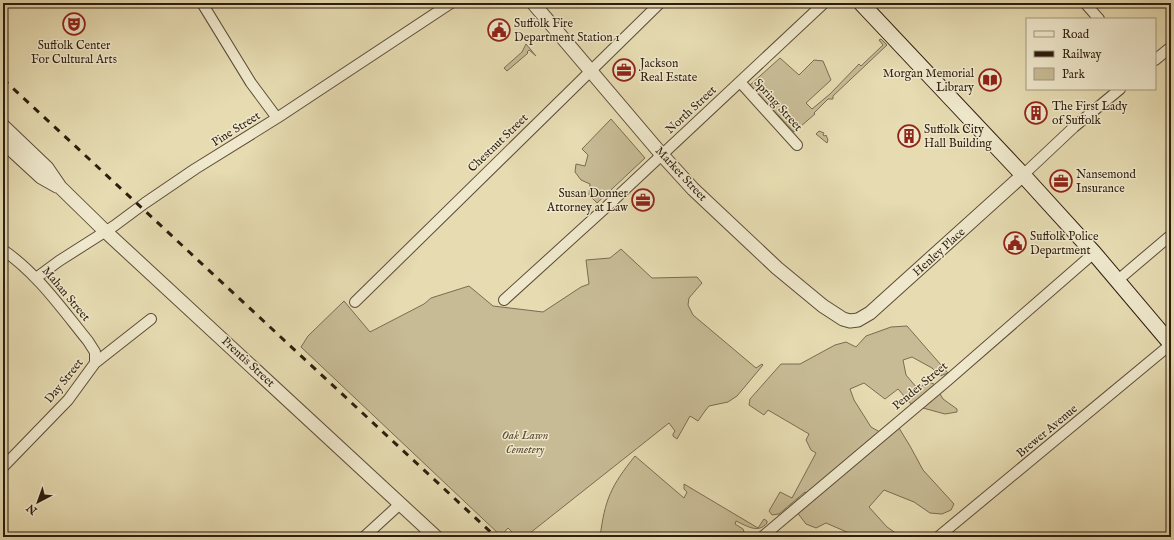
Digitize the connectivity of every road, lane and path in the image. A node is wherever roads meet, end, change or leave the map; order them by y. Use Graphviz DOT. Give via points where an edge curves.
graph roads {
  1 [pos="202,3"];
  2 [pos="451,3"];
  3 [pos="533,3"];
  4 [pos="660,3"];
  5 [pos="824,3"];
  6 [pos="861,3"];
  7 [pos="1085,3"];
  8 [pos="1098,18"];
  9 [pos="1171,46"];
  10 [pos="1156,59"];
  11 [pos="591,70"];
  12 [pos="740,82"];
  13 [pos="1119,90"];
  14 [pos="276,118"];
  15 [pos="3,126"];
  16 [pos="3,142"];
  17 [pos="797,145"];
  18 [pos="662,154"];
  19 [pos="1023,175"];
  20 [pos="60,187"];
  21 [pos="106,232"];
  22 [pos="1171,235"];
  23 [pos="3,250"];
  24 [pos="1094,253"];
  25 [pos="36,278"];
  26 [pos="1118,280"];
  27 [pos="504,300"];
  28 [pos="355,302"];
  29 [pos="152,319"];
  30 [pos="850,321"];
  31 [pos="1171,344"];
  32 [pos="95,363"];
  33 [pos="3,467"];
  34 [pos="400,504"];
  35 [pos="364,537"];
  36 [pos="436,537"];
  37 [pos="762,537"];
  38 [pos="938,537"];
  1 -- 14 [label="street"];
  2 -- 14 [label="street, Pine Street"];
  3 -- 11 [label="street, Market Street"];
  4 -- 11 [label="street, Chestnut Street"];
  5 -- 12 [label="street, North Street"];
  6 -- 19 [label="main road"];
  7 -- 8 [label="street"];
  9 -- 10 [label="street"];
  11 -- 18 [label="street, Market Street"];
  11 -- 28 [label="street, Chestnut Street"];
  12 -- 17 [label="street, Spring Street"];
  12 -- 18 [label="street, North Street"];
  13 -- 19 [label="street" via="1074,127"];
  14 -- 21 [label="street, Pine Street" via="182,178"];
  15 -- 20 [label="street, Prentis Street" via="47,168"];
  16 -- 20 [label="street, Prentis Street" via="40,177"];
  18 -- 27 [label="street, North Street"];
  18 -- 30 [label="street, Market Street" via="693,189 777,268 835,315"];
  19 -- 24 [label="main road"];
  19 -- 30 [label="street, Henley Place" via="870,314"];
  20 -- 21 [label="street, Prentis Street"];
  21 -- 25 [label="street, Pine Street" via="58,261"];
  21 -- 34 [label="street, Prentis Street"];
  22 -- 26 [label="street"];
  23 -- 25 [label="street, Mahan Street"];
  24 -- 26 [label="main road"];
  24 -- 37 [label="street, Pender Street"];
  25 -- 32 [label="street, Mahan Street" via="88,341 95,352"];
  26 -- 31 [label="main road"];
  29 -- 32 [label="street, Day Street"];
  31 -- 38 [label="street, Brewer Avenue"];
  32 -- 33 [label="street, Day Street" via="68,400"];
  34 -- 35 [label="street"];
  34 -- 36 [label="street, Prentis Street"];
}
